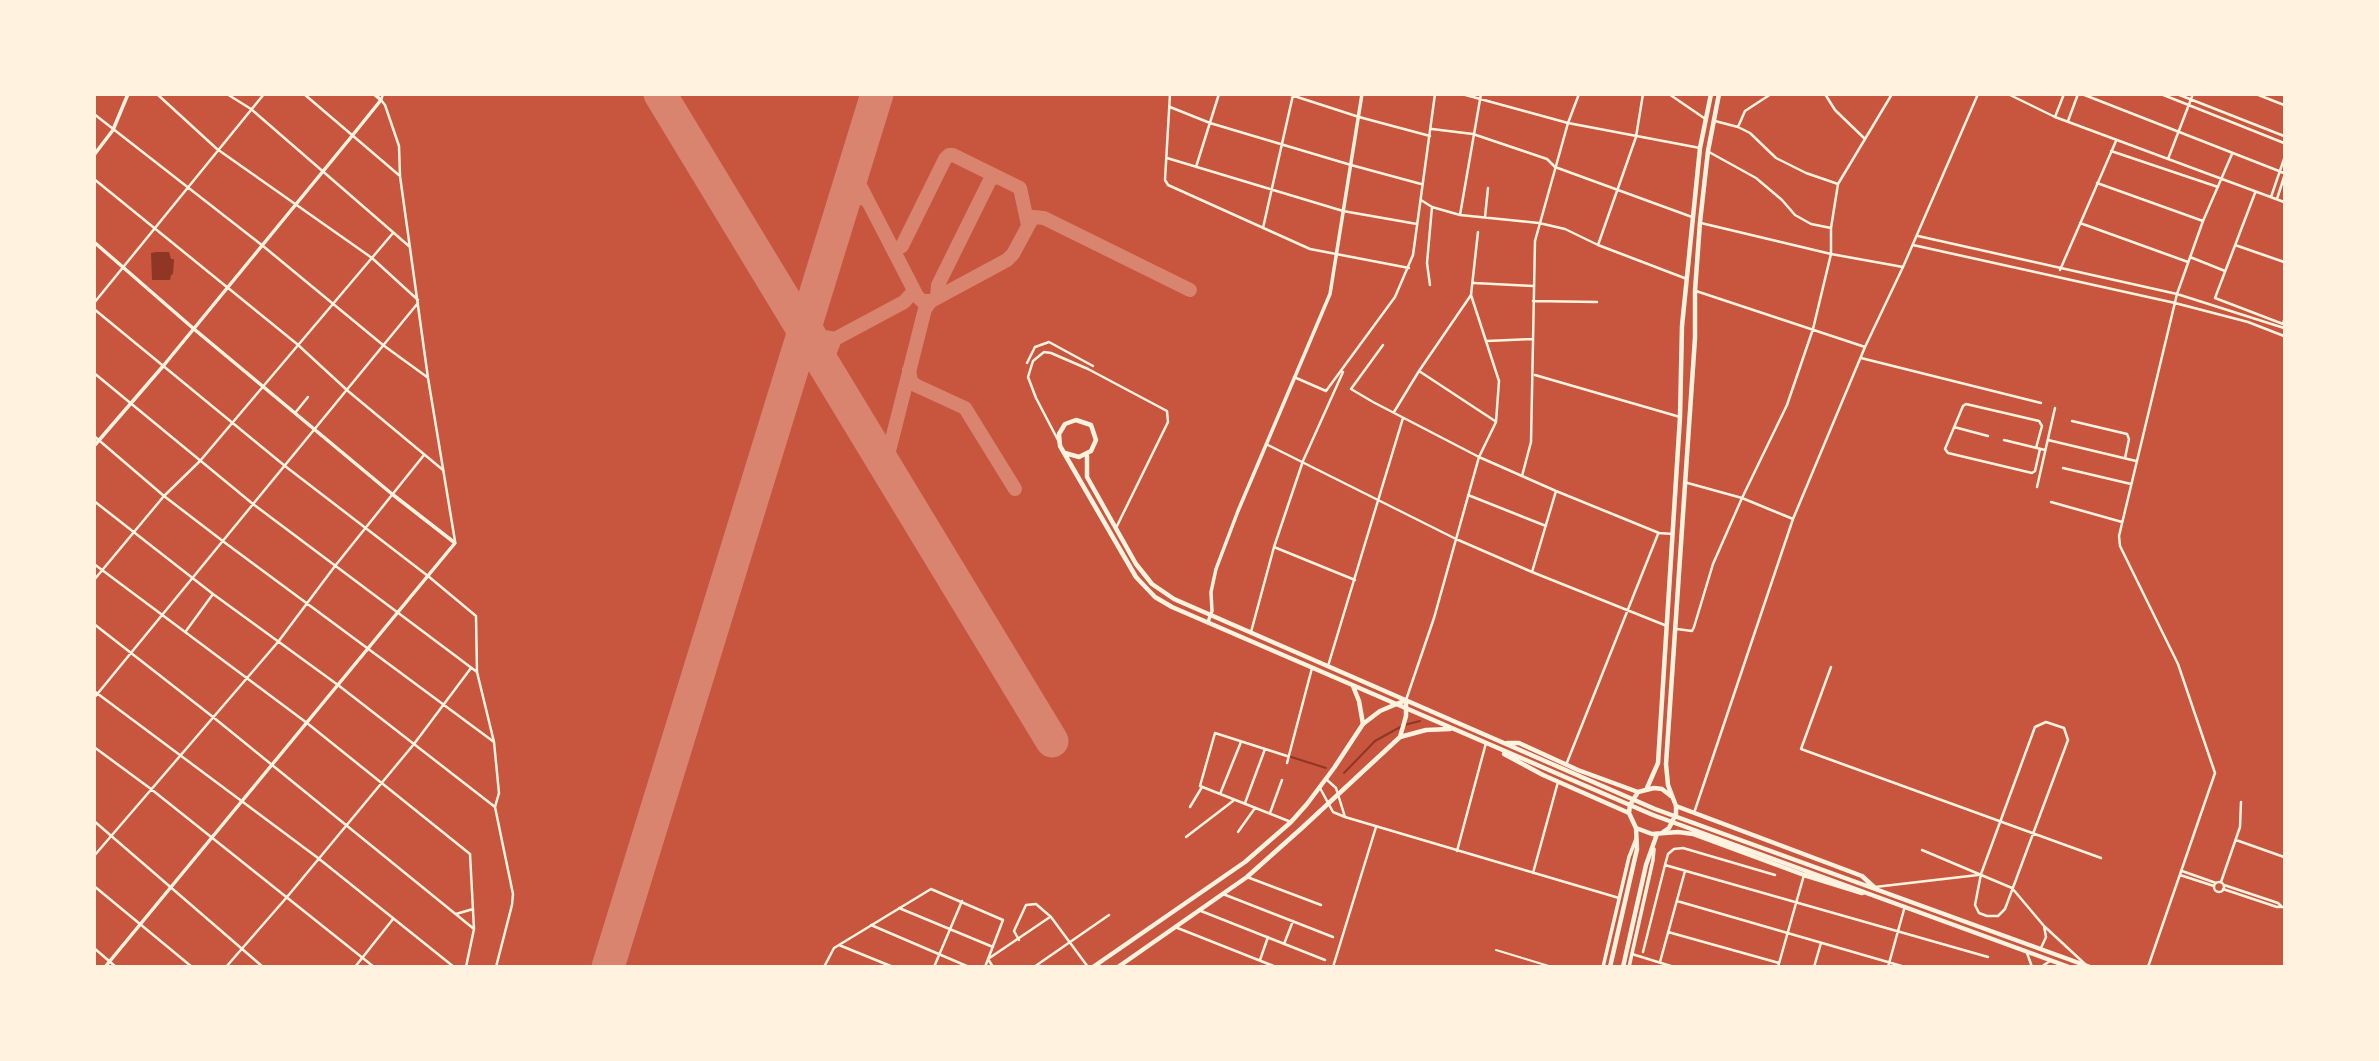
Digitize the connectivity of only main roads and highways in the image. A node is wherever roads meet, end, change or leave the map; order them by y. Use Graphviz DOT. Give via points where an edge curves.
graph roads {
  1 [pos="1711,94"];
  2 [pos="1719,94"];
  3 [pos="1065,453"];
  4 [pos="1087,455"];
  5 [pos="1352,685"];
  6 [pos="1406,700"];
  7 [pos="1396,704"];
  8 [pos="1407,709"];
  9 [pos="1363,724"];
  10 [pos="1452,729"];
  11 [pos="1399,737"];
  12 [pos="1503,743"];
  13 [pos="1498,749"];
  14 [pos="1647,788"];
  15 [pos="1639,792"];
  16 [pos="1673,799"];
  17 [pos="1676,806"];
  18 [pos="1629,813"];
  19 [pos="1636,828"];
  20 [pos="1660,833"];
  21 [pos="1875,887"];
  22 [pos="1876,896"];
  23 [pos="2088,966"];
  24 [pos="1093,967"];
  25 [pos="1118,967"];
  26 [pos="1610,967"];
  27 [pos="1623,967"];
  28 [pos="2069,967"];
  1 -- 14 [label="main road" via="1700,148 1682,326 1658,763"];
  2 -- 16 [label="main road" via="1708,151 1695,290 1665,764"];
  3 -- 4 [label="main road"];
  3 -- 4 [label="main road" via="1059,434 1065,424 1084,421 1096,436"];
  3 -- 5 [label="main road" via="1130,568 1161,601"];
  4 -- 6 [label="main road" via="1087,477 1136,565 1153,584 1174,599"];
  5 -- 7 [label="main road"];
  5 -- 9 [label="main road"];
  6 -- 7 [label="main road"];
  6 -- 8 [label="main road"];
  6 -- 12 [label="main road"];
  7 -- 8 [label="main road"];
  7 -- 9 [label="main road"];
  8 -- 10 [label="main road"];
  8 -- 11 [label="main road"];
  9 -- 24 [label="main road" via="1291,822 1236,869"];
  10 -- 11 [label="main road"];
  10 -- 13 [label="main road"];
  11 -- 25 [label="main road" via="1247,877"];
  12 -- 15 [label="main road" via="1518,743"];
  12 -- 21 [label="main road" via="1655,808"];
  13 -- 18 [label="main road" via="1510,759"];
  13 -- 22 [label="main road" via="1653,815"];
  14 -- 15 [label="main road"];
  14 -- 16 [label="main road" via="1662,789"];
  15 -- 18 [label="main road"];
  16 -- 17 [label="main road"];
  17 -- 20 [label="main road" via="1674,821"];
  17 -- 21 [label="main road" via="1863,876"];
  18 -- 19 [label="main road"];
  19 -- 20 [label="main road"];
  19 -- 26 [label="main road" via="1637,849"];
  20 -- 22 [label="main road" via="1693,834 1847,890"];
  20 -- 27 [label="main road" via="1646,865"];
  21 -- 23 [label="main road"];
  22 -- 28 [label="main road"];
}
